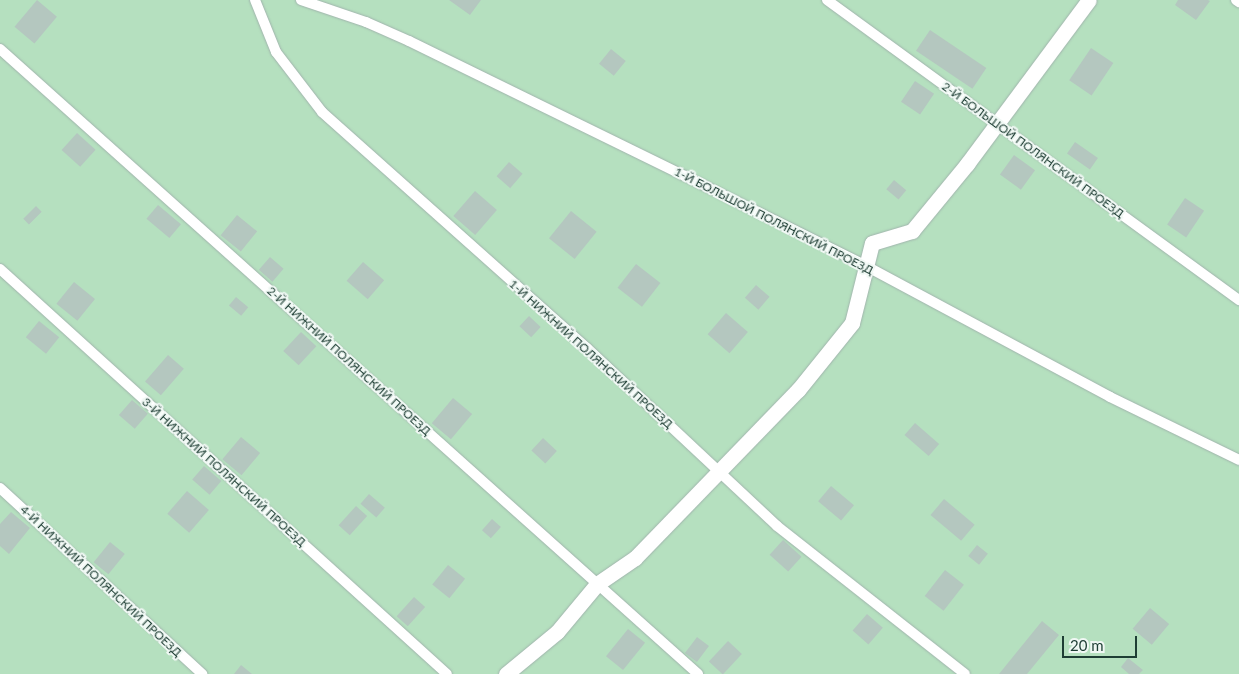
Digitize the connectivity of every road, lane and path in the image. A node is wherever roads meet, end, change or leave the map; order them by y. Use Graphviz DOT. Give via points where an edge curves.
graph roads {
  1 [pos="255,0"];
  2 [pos="301,0"];
  3 [pos="827,0"];
  4 [pos="1089,0"];
  5 [pos="1236,0"];
  6 [pos="1239,2"];
  7 [pos="0,49"];
  8 [pos="998,124"];
  9 [pos="866,266"];
  10 [pos="0,270"];
  11 [pos="1239,300"];
  12 [pos="1239,460"];
  13 [pos="720,472"];
  14 [pos="0,488"];
  15 [pos="597,584"];
  16 [pos="202,674"];
  17 [pos="447,674"];
  18 [pos="506,674"];
  19 [pos="698,674"];
  20 [pos="965,674"];
  1 -- 13 [label="lane, 1-Й НИЖНИЙ ПОЛЯНСКИЙ ПРОЕЗД" via="276,52 322,112 587,348"];
  2 -- 9 [label="lane, 1-Й БОЛЬШОЙ ПОЛЯНСКИЙ ПРОЕЗД" via="366,22 409,41"];
  3 -- 8 [label="lane, 2-Й БОЛЬШОЙ ПОЛЯНСКИЙ ПРОЕЗД"];
  4 -- 8 [label="street"];
  5 -- 6 [label="lane"];
  7 -- 15 [label="lane, 2-Й НИЖНИЙ ПОЛЯНСКИЙ ПРОЕЗД"];
  8 -- 9 [label="street" via="912,231 872,243"];
  8 -- 11 [label="lane, 2-Й БОЛЬШОЙ ПОЛЯНСКИЙ ПРОЕЗД"];
  9 -- 12 [label="lane, 1-Й БОЛЬШОЙ ПОЛЯНСКИЙ ПРОЕЗД" via="1110,397"];
  9 -- 13 [label="street" via="852,323 798,390"];
  10 -- 17 [label="lane, 3-Й НИЖНИЙ ПОЛЯНСКИЙ ПРОЕЗД"];
  13 -- 15 [label="street" via="635,558"];
  13 -- 20 [label="lane, 1-Й НИЖНИЙ ПОЛЯНСКИЙ ПРОЕЗД" via="777,526"];
  14 -- 16 [label="lane, 4-Й НИЖНИЙ ПОЛЯНСКИЙ ПРОЕЗД"];
  15 -- 18 [label="street" via="558,632"];
  15 -- 19 [label="lane, 2-Й НИЖНИЙ ПОЛЯНСКИЙ ПРОЕЗД"];
}
